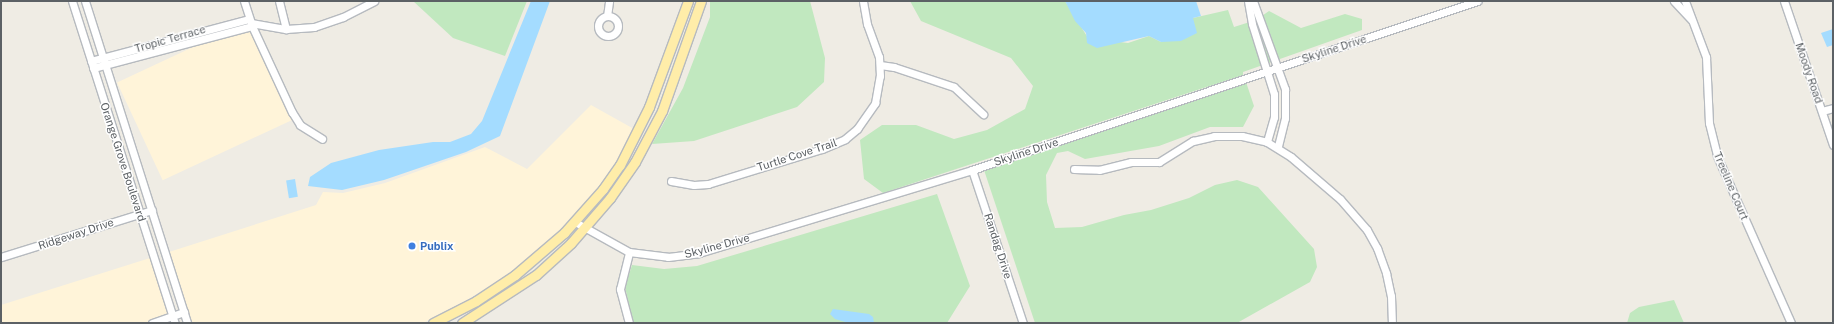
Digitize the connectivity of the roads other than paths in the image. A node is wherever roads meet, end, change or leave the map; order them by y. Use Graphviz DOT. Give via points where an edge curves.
graph roads {
  1 [pos="72,1"];
  2 [pos="86,1"];
  3 [pos="244,1"];
  4 [pos="279,1"];
  5 [pos="374,1"];
  6 [pos="609,1"];
  7 [pos="688,1"];
  8 [pos="701,1"];
  9 [pos="863,1"];
  10 [pos="1248,1"];
  11 [pos="1253,1"];
  12 [pos="1477,1"];
  13 [pos="1674,1"];
  14 [pos="1685,1"];
  15 [pos="1784,1"];
  16 [pos="607,16"];
  17 [pos="1692,19"];
  18 [pos="251,23"];
  19 [pos="286,29"];
  20 [pos="105,61"];
  21 [pos="92,65"];
  22 [pos="880,65"];
  23 [pos="1278,68"];
  24 [pos="1268,71"];
  25 [pos="1833,108"];
  26 [pos="1274,110"];
  27 [pos="1286,112"];
  28 [pos="1822,112"];
  29 [pos="982,114"];
  30 [pos="322,139"];
  31 [pos="1267,142"];
  32 [pos="1833,146"];
  33 [pos="1278,147"];
  34 [pos="1074,169"];
  35 [pos="972,170"];
  36 [pos="671,181"];
  37 [pos="152,210"];
  38 [pos="140,213"];
  39 [pos="575,222"];
  40 [pos="585,229"];
  41 [pos="629,252"];
  42 [pos="2,254"];
  43 [pos="184,312"];
  44 [pos="173,315"];
  45 [pos="152,323"];
  46 [pos="175,323"];
  47 [pos="187,323"];
  48 [pos="433,323"];
  49 [pos="462,323"];
  50 [pos="629,323"];
  51 [pos="1023,323"];
  52 [pos="1392,323"];
  53 [pos="1791,323"];
  1 -- 21 [label="street, Orange Grove Boulevard"];
  2 -- 20 [label="street, Orange Grove Boulevard"];
  3 -- 18 [label="street"];
  4 -- 19 [label="street"];
  5 -- 19 [label="street" via="322,25"];
  6 -- 16 [label="street"];
  7 -- 39 [label="main road" via="642,122 620,165"];
  8 -- 40 [label="main road" via="654,127 624,178"];
  9 -- 22 [label="street, Turtle Cove Trail"];
  10 -- 24 [label="street" via="1252,24"];
  11 -- 23 [label="street"];
  12 -- 23 [label="street, Skyline Drive"];
  13 -- 17 [label="street, Treeline Court"];
  14 -- 17 [label="street, Treeline Court"];
  15 -- 28 [label="street, Moody Road"];
  17 -- 53 [label="street, Treeline Court" via="1706,57 1709,123 1717,156"];
  18 -- 19 [label="street"];
  18 -- 20 [label="street, Tropic Terrace"];
  18 -- 30 [label="street" via="300,125"];
  20 -- 21 [label="street, Tropic Terrace"];
  20 -- 37 [label="street, Orange Grove Boulevard"];
  21 -- 38 [label="street, Orange Grove Boulevard"];
  22 -- 29 [label="street" via="894,67 954,87"];
  22 -- 36 [label="street, Turtle Cove Trail" via="880,86 871,109 862,123 844,139 822,149 704,185"];
  23 -- 24 [label="street, Skyline Drive"];
  23 -- 27 [label="street" via="1285,89"];
  24 -- 26 [label="street" via="1274,94"];
  24 -- 35 [label="street, Skyline Drive"];
  25 -- 28 [label="street"];
  26 -- 27 [label="street"];
  26 -- 31 [label="street"];
  27 -- 33 [label="street"];
  28 -- 32 [label="street, Moody Road"];
  31 -- 33 [label="street"];
  31 -- 34 [label="street" via="1242,136 1214,136 1193,141 1159,162 1131,162 1099,170"];
  33 -- 52 [label="street" via="1340,199 1367,230 1386,273 1391,296"];
  35 -- 41 [label="street, Skyline Drive" via="699,253 668,257"];
  35 -- 51 [label="street, Randag Drive"];
  37 -- 38 [label="street, Ridgeway Drive"];
  37 -- 43 [label="street, Orange Grove Boulevard"];
  38 -- 42 [label="street, Ridgeway Drive"];
  38 -- 44 [label="street, Orange Grove Boulevard"];
  39 -- 40 [label="street, Skyline Drive"];
  39 -- 48 [label="main road" via="543,252 501,285"];
  40 -- 41 [label="street, Skyline Drive"];
  40 -- 49 [label="main road" via="536,275"];
  41 -- 50 [label="street" via="620,289"];
  43 -- 44 [label="street"];
  43 -- 47 [label="street, Orange Grove Boulevard"];
  44 -- 45 [label="street"];
  44 -- 46 [label="street, Orange Grove Boulevard"];
}
